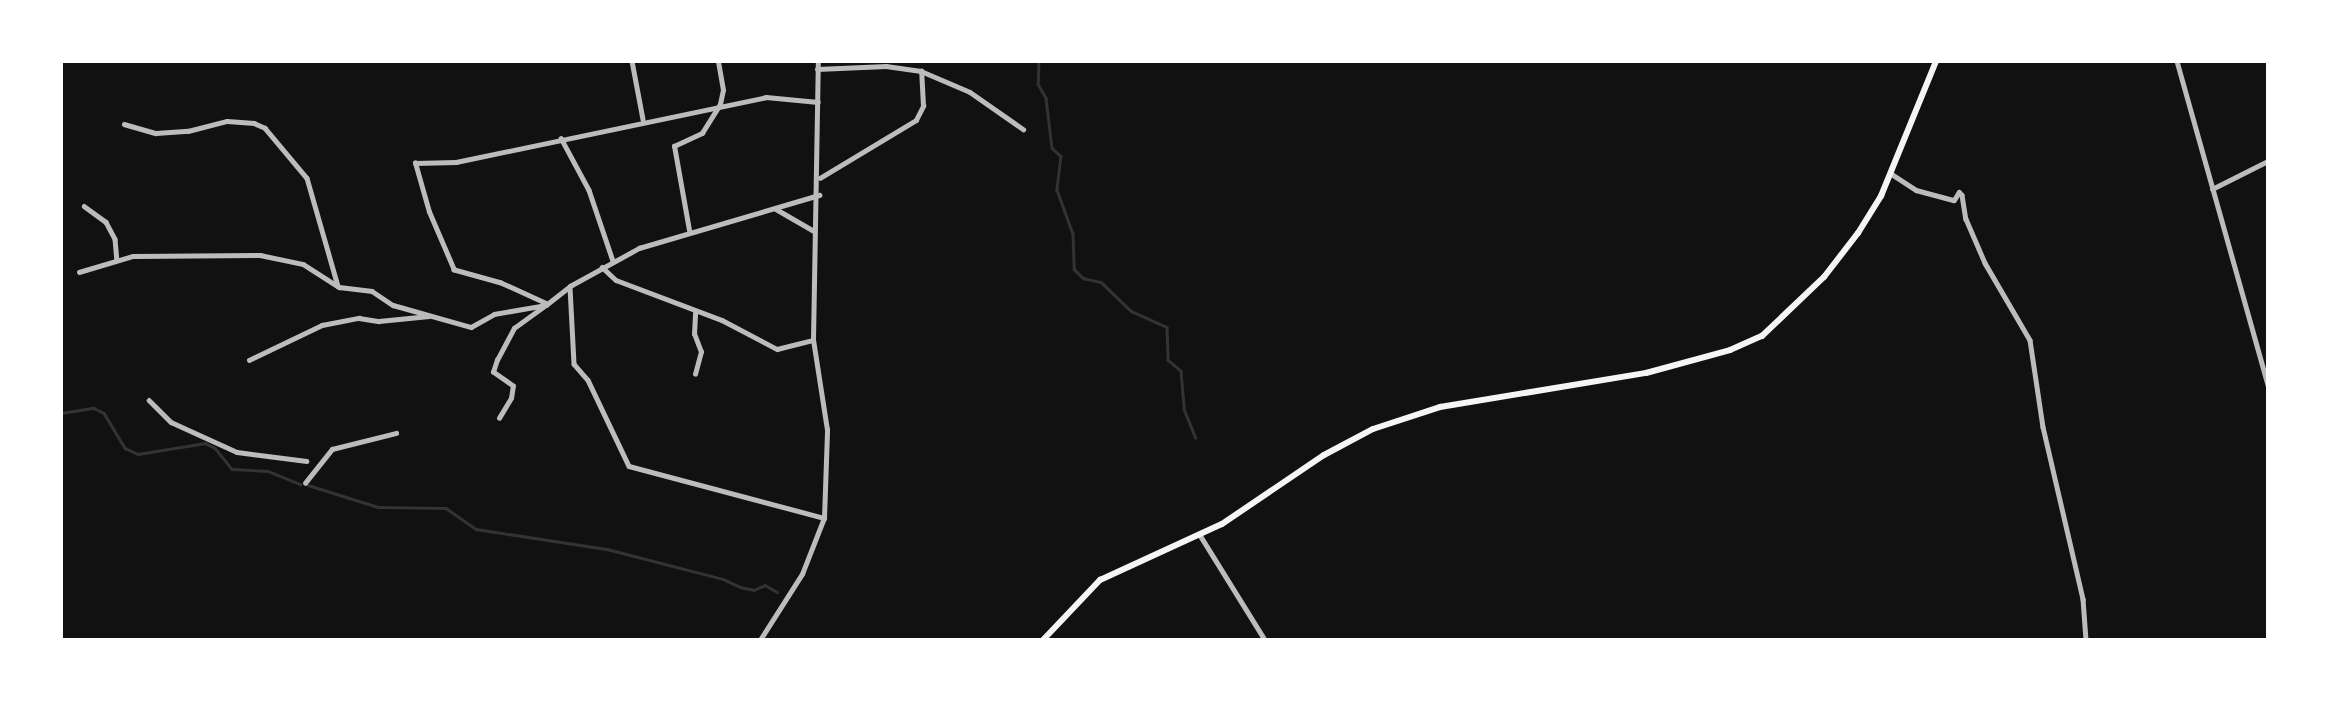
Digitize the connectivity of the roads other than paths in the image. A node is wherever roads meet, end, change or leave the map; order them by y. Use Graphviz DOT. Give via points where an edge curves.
graph roads {
  1 [pos="632,61"];
  2 [pos="718,61"];
  3 [pos="818,61"];
  4 [pos="1936,61"];
  5 [pos="2177,61"];
  6 [pos="817,69"];
  7 [pos="921,71"];
  8 [pos="818,102"];
  9 [pos="720,104"];
  10 [pos="643,120"];
  11 [pos="124,124"];
  12 [pos="1023,129"];
  13 [pos="561,138"];
  14 [pos="2268,161"];
  15 [pos="1890,173"];
  16 [pos="819,179"];
  17 [pos="2212,190"];
  18 [pos="819,195"];
  19 [pos="84,206"];
  20 [pos="776,208"];
  21 [pos="689,230"];
  22 [pos="814,232"];
  23 [pos="117,260"];
  24 [pos="612,261"];
  25 [pos="602,267"];
  26 [pos="79,272"];
  27 [pos="570,286"];
  28 [pos="339,287"];
  29 [pos="546,304"];
  30 [pos="695,313"];
  31 [pos="433,316"];
  32 [pos="813,340"];
  33 [pos="249,359"];
  34 [pos="695,374"];
  35 [pos="2268,384"];
  36 [pos="149,400"];
  37 [pos="499,418"];
  38 [pos="396,433"];
  39 [pos="306,461"];
  40 [pos="305,483"];
  41 [pos="824,518"];
  42 [pos="1200,535"];
  43 [pos="760,640"];
  44 [pos="1043,640"];
  45 [pos="1265,640"];
  46 [pos="2085,640"];
  1 -- 10 [label="street"];
  2 -- 9 [label="street" via="723,90"];
  3 -- 6 [label="street"];
  4 -- 15 [label="main road"];
  5 -- 17 [label="street"];
  6 -- 7 [label="street" via="886,65"];
  6 -- 8 [label="street"];
  7 -- 12 [label="street" via="970,92"];
  7 -- 16 [label="street" via="923,106 916,120"];
  8 -- 9 [label="street" via="766,97"];
  8 -- 16 [label="street"];
  9 -- 10 [label="street"];
  9 -- 21 [label="street" via="702,133 674,146"];
  10 -- 13 [label="street"];
  11 -- 28 [label="street" via="156,133 227,121 265,128 307,177"];
  13 -- 24 [label="street" via="589,190"];
  13 -- 29 [label="street" via="456,162 415,163 429,212 454,270 501,283"];
  14 -- 17 [label="street"];
  15 -- 42 [label="main road" via="1843,255 1799,304 1762,336 1730,351 1646,373 1403,418 1324,455"];
  15 -- 46 [label="street" via="1916,190 1954,200 1959,192 1962,195 1966,219 1985,263 2030,340 2043,427 2083,598"];
  16 -- 18 [label="street"];
  17 -- 35 [label="street"];
  18 -- 20 [label="street"];
  18 -- 22 [label="street"];
  19 -- 23 [label="street" via="107,222"];
  20 -- 21 [label="street"];
  20 -- 22 [label="street"];
  21 -- 24 [label="street"];
  22 -- 32 [label="street"];
  23 -- 26 [label="street"];
  23 -- 28 [label="street" via="200,253 260,255 303,264"];
  24 -- 25 [label="street"];
  25 -- 27 [label="street"];
  25 -- 30 [label="street" via="616,279"];
  27 -- 29 [label="street"];
  27 -- 41 [label="street" via="574,364 588,380 629,466 716,491 760,497"];
  28 -- 31 [label="street" via="372,291 393,305"];
  29 -- 31 [label="street" via="494,314 471,327"];
  29 -- 37 [label="street" via="513,328 497,360 493,372 513,386 512,398"];
  30 -- 32 [label="street" via="722,320 777,349"];
  30 -- 34 [label="street" via="694,334 701,352"];
  31 -- 33 [label="street" via="379,321 359,318 322,325"];
  32 -- 41 [label="street" via="827,430"];
  36 -- 39 [label="street" via="189,433 215,438 237,452"];
  38 -- 40 [label="street" via="332,449"];
  41 -- 43 [label="street" via="802,574"];
  42 -- 44 [label="main road" via="1100,580"];
  42 -- 45 [label="street"];
}
